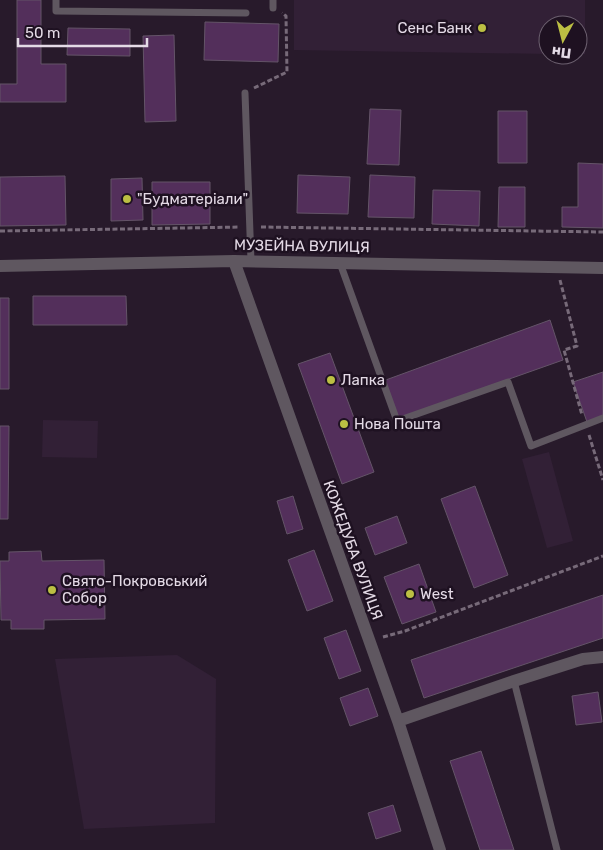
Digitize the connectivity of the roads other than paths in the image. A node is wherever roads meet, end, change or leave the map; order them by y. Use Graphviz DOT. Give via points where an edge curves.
graph roads {
  1 [pos="56,0"];
  2 [pos="246,13"];
  3 [pos="245,93"];
  4 [pos="234,261"];
  5 [pos="250,261"];
  6 [pos="340,263"];
  7 [pos="0,266"];
  8 [pos="603,268"];
  9 [pos="603,418"];
  10 [pos="603,658"];
  11 [pos="514,681"];
  12 [pos="398,721"];
  13 [pos="440,850"];
  14 [pos="557,850"];
  1 -- 2 [label="lane" via="56,11"];
  3 -- 5 [label="lane"];
  4 -- 5 [label="street, МУЗЕЙНА ВУЛИЦЯ"];
  4 -- 7 [label="street, МУЗЕЙНА ВУЛИЦЯ"];
  4 -- 12 [label="street, КОЖЕДУБА ВУЛИЦЯ"];
  5 -- 6 [label="street, МУЗЕЙНА ВУЛИЦЯ"];
  6 -- 8 [label="street, МУЗЕЙНА ВУЛИЦЯ"];
  6 -- 9 [label="lane" via="397,421 508,382 531,446"];
  10 -- 11 [label="street" via="583,659"];
  11 -- 12 [label="street"];
  11 -- 14 [label="lane"];
  12 -- 13 [label="street, КОЖЕДУБА ВУЛИЦЯ"];
}
